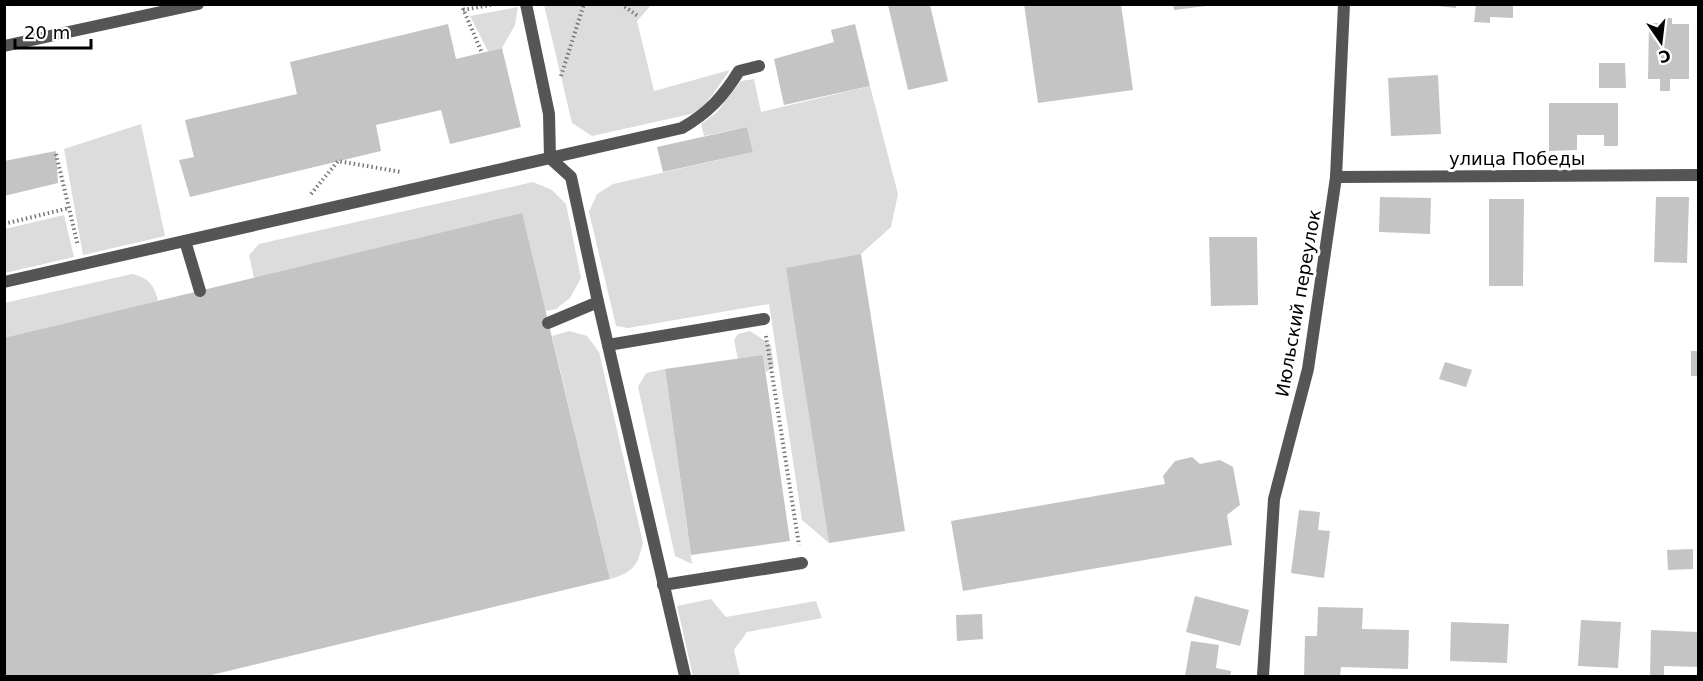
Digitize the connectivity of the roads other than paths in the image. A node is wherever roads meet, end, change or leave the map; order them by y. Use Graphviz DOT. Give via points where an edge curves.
graph roads {
  1 [pos="198,4"];
  2 [pos="526,4"];
  3 [pos="1344,4"];
  4 [pos="163,8"];
  5 [pos="4,46"];
  6 [pos="759,66"];
  7 [pos="550,158"];
  8 [pos="1698,175"];
  9 [pos="1336,177"];
  10 [pos="185,241"];
  11 [pos="4,282"];
  12 [pos="201,291"];
  13 [pos="598,302"];
  14 [pos="764,320"];
  15 [pos="548,323"];
  16 [pos="608,345"];
  17 [pos="802,563"];
  18 [pos="663,585"];
  19 [pos="686,676"];
  20 [pos="1263,676"];
  1 -- 4 [label="street"];
  2 -- 7 [label="street" via="549,114"];
  3 -- 9 [label="street, Июльский переулок"];
  4 -- 5 [label="street"];
  6 -- 7 [label="street" via="739,71 724,96 702,117 682,128"];
  7 -- 10 [label="street"];
  7 -- 13 [label="street" via="571,177"];
  8 -- 9 [label="street, улица Победы"];
  9 -- 20 [label="street, Июльский переулок" via="1308,369 1274,499"];
  10 -- 11 [label="street"];
  10 -- 12 [label="street"];
  13 -- 15 [label="street"];
  13 -- 16 [label="street"];
  14 -- 16 [label="street"];
  16 -- 18 [label="street"];
  17 -- 18 [label="street"];
  18 -- 19 [label="street"];
}
